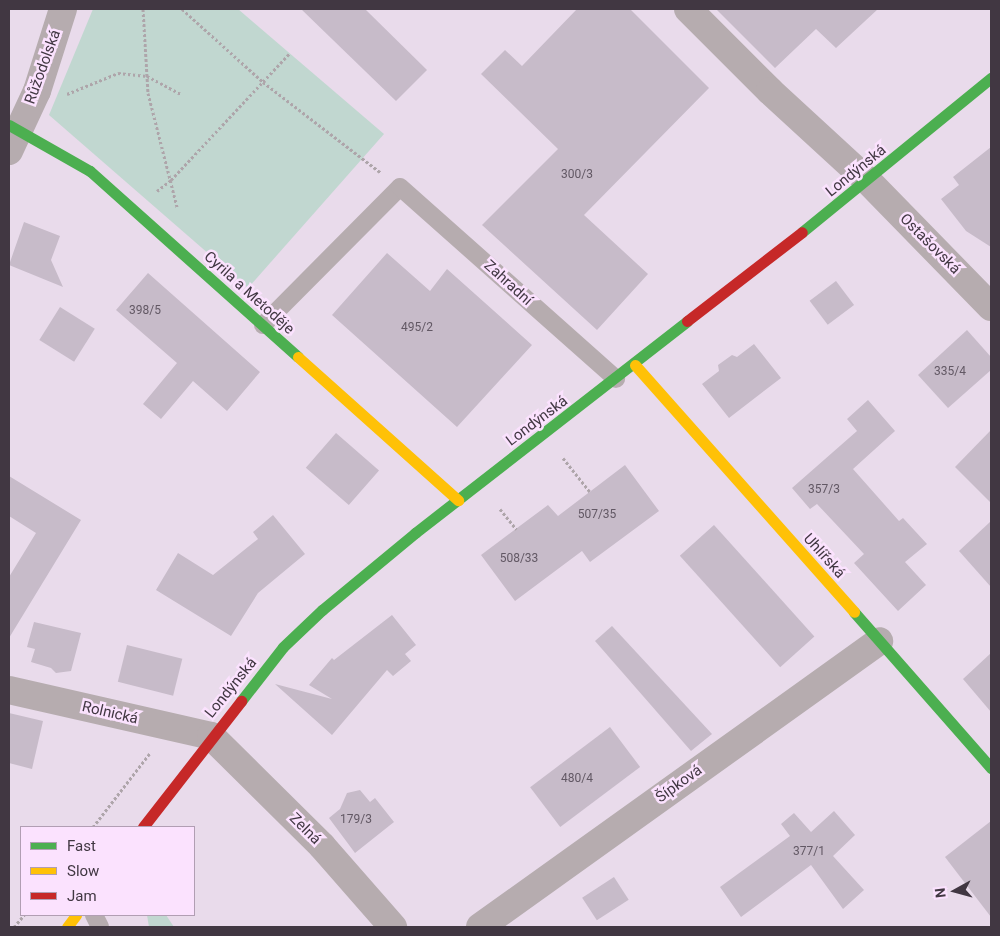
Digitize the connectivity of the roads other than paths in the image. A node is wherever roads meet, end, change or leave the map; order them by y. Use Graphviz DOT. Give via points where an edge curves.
graph roads {
  1 [pos="63,9"];
  2 [pos="688,9"];
  3 [pos="991,78"];
  4 [pos="12,135"];
  5 [pos="868,181"];
  6 [pos="986,293"];
  7 [pos="263,326"];
  8 [pos="635,365"];
  9 [pos="616,379"];
  10 [pos="458,500"];
  11 [pos="879,641"];
  12 [pos="9,690"];
  13 [pos="211,736"];
  14 [pos="991,768"];
  15 [pos="144,826"];
  16 [pos="75,916"];
  17 [pos="67,927"];
  18 [pos="393,927"];
  19 [pos="480,927"];
  1 -- 4 [label="street, Růžodolská" via="37,91"];
  2 -- 5 [label="street" via="770,91"];
  3 -- 5 [label="main road, Londýnská"];
  4 -- 7 [label="main road, Cyrila a Metoděje" via="90,171"];
  5 -- 6 [label="street, Ostašovská"];
  5 -- 8 [label="main road, Londýnská"];
  7 -- 9 [label="lane, Zahradní" via="400,187"];
  7 -- 10 [label="main road, Cyrila a Metoděje"];
  8 -- 9 [label="main road, Londýnská"];
  8 -- 11 [label="main road, Uhlířská"];
  9 -- 10 [label="main road, Londýnská"];
  10 -- 13 [label="main road, Londýnská" via="322,610 283,646"];
  11 -- 14 [label="main road, Uhlířská"];
  11 -- 19 [label="street, Šípková"];
  12 -- 13 [label="street, Rolnická"];
  13 -- 15 [label="main road, Londýnská"];
  13 -- 18 [label="street, Zelná" via="322,846"];
  16 -- 17 [label="main road"];
}
